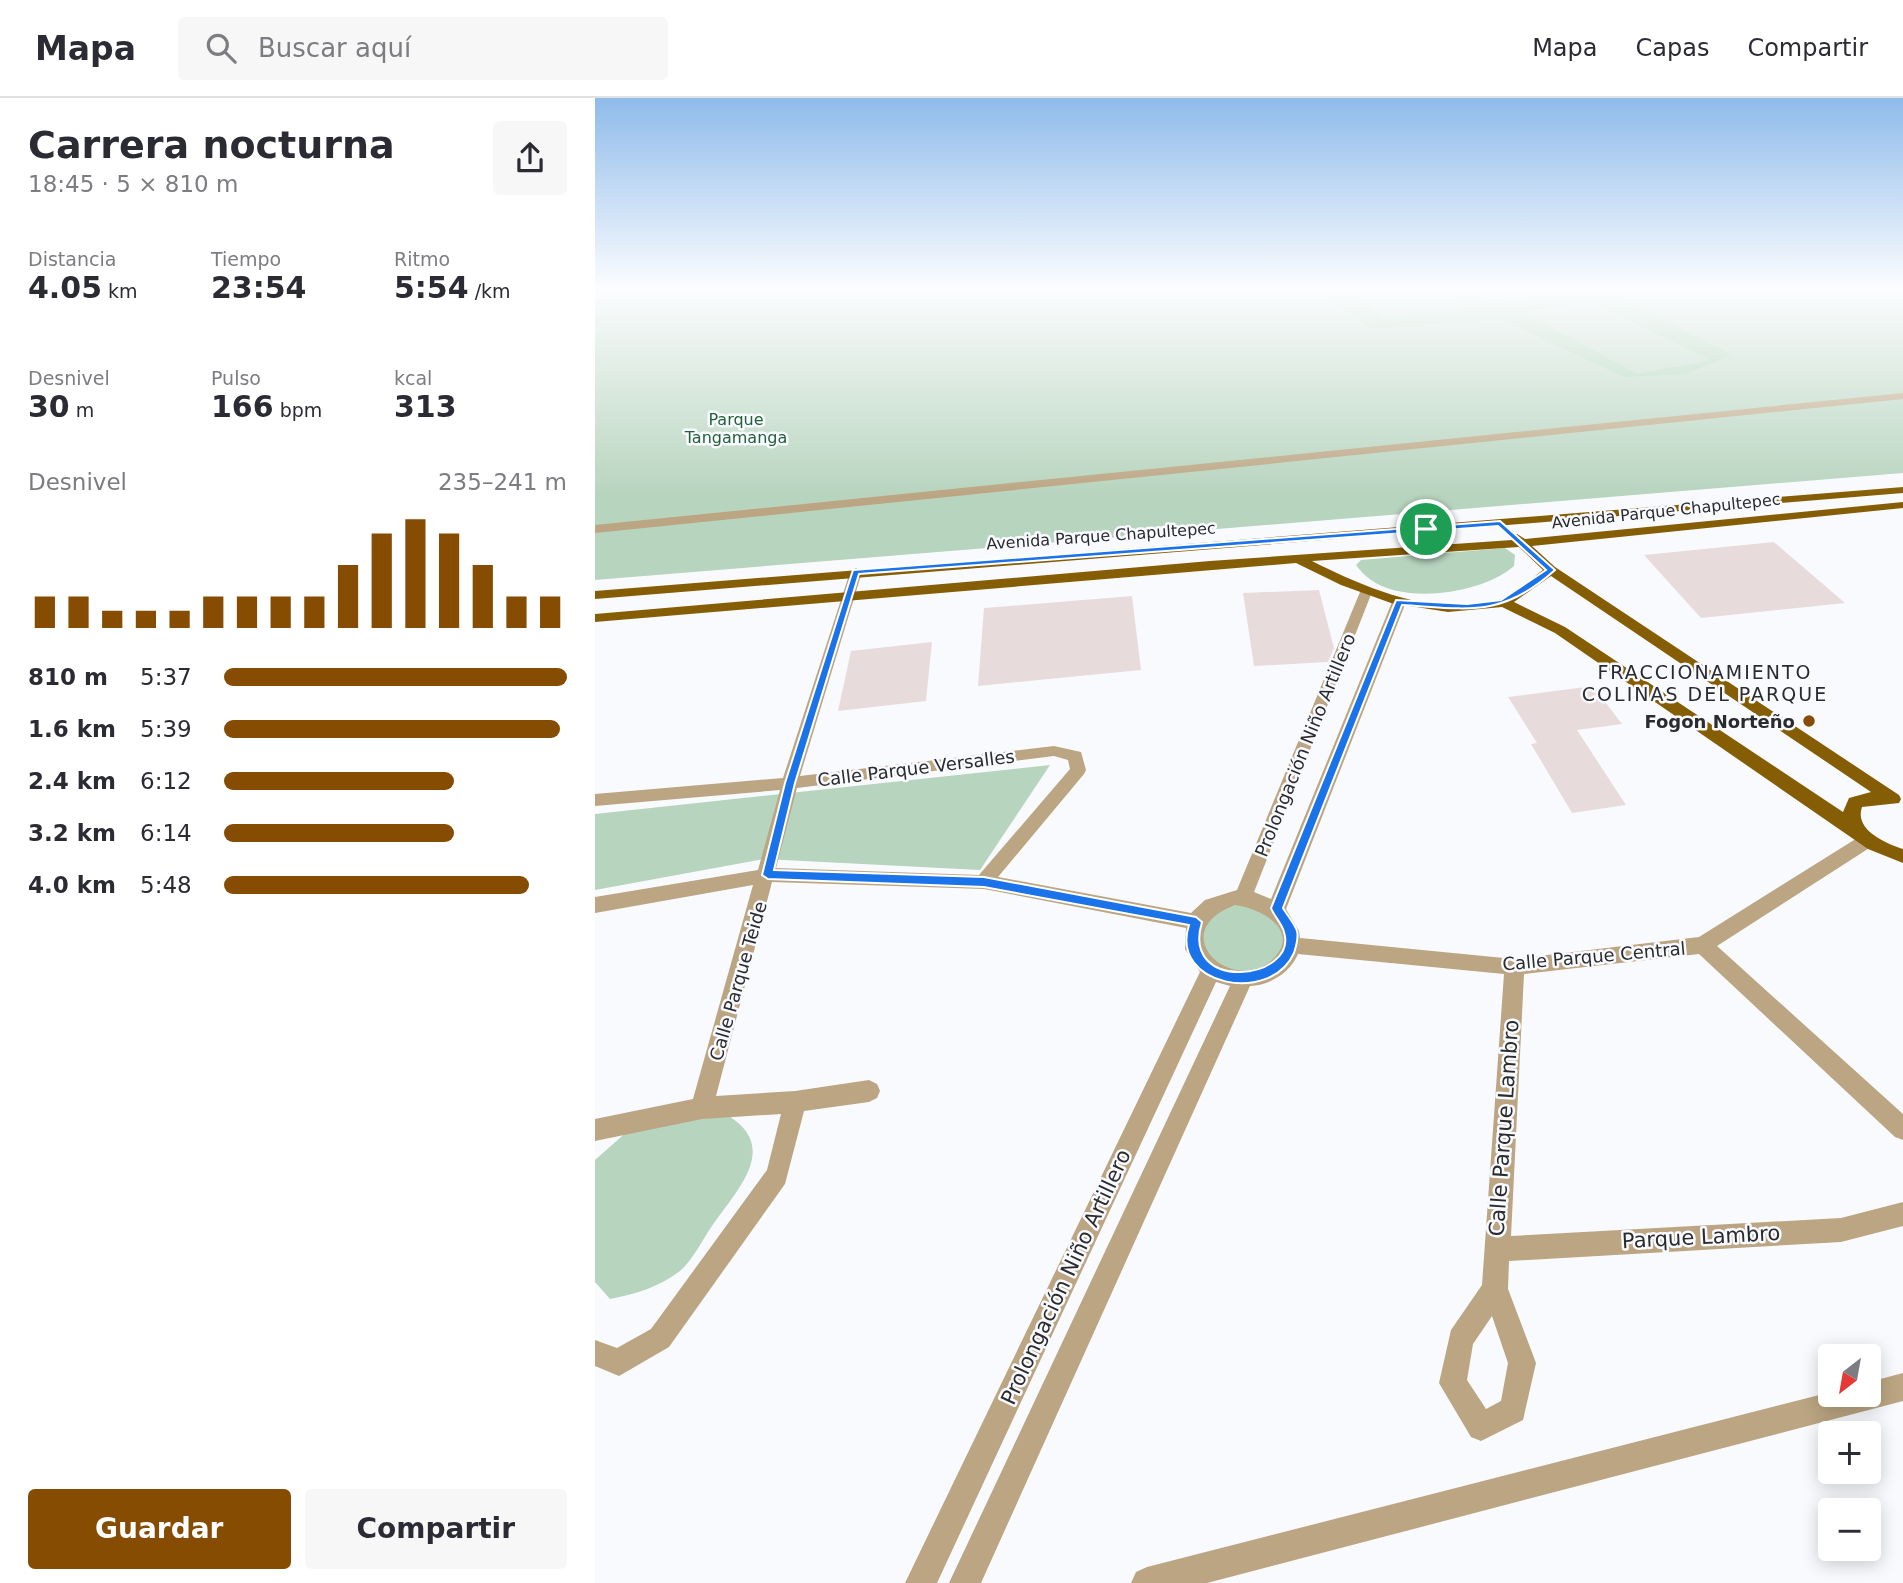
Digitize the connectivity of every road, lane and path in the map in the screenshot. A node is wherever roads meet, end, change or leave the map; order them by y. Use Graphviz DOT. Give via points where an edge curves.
graph roads {
  1 [pos="1903,396"];
  2 [pos="1903,490"];
  3 [pos="1903,505"];
  4 [pos="1500,523"];
  5 [pos="595,529"];
  6 [pos="1278,540"];
  7 [pos="1522,543"];
  8 [pos="1297,558"];
  9 [pos="1551,570"];
  10 [pos="856,572"];
  11 [pos="1366,592"];
  12 [pos="595,595"];
  13 [pos="846,595"];
  14 [pos="1399,602"];
  15 [pos="1503,602"];
  16 [pos="595,618"];
  17 [pos="790,783"];
  18 [pos="595,800"];
  19 [pos="1898,801"];
  20 [pos="1870,840"];
  21 [pos="1903,856"];
  22 [pos="1903,864"];
  23 [pos="768,875"];
  24 [pos="984,882"];
  25 [pos="1243,897"];
  26 [pos="595,905"];
  27 [pos="1277,908"];
  28 [pos="1196,922"];
  29 [pos="1291,945"];
  30 [pos="1703,946"];
  31 [pos="1514,967"];
  32 [pos="1211,971"];
  33 [pos="1243,979"];
  34 [pos="869,1091"];
  35 [pos="795,1102"];
  36 [pos="702,1108"];
  37 [pos="1903,1129"];
  38 [pos="595,1130"];
  39 [pos="1903,1214"];
  40 [pos="1497,1249"];
  41 [pos="1495,1289"];
  42 [pos="595,1353"];
  43 [pos="1903,1387"];
  44 [pos="921,1583"];
  45 [pos="965,1583"];
  46 [pos="1147,1583"];
  1 -- 5 [label="street"];
  2 -- 4 [label="main road, Avenida Parque Chapultepec"];
  3 -- 7 [label="main road, Avenida Parque Chapultepec"];
  4 -- 6 [label="main road, Avenida Parque Chapultepec"];
  4 -- 7 [label="main road"];
  6 -- 8 [label="main road"];
  6 -- 10 [label="main road, Avenida Parque Chapultepec"];
  7 -- 8 [label="main road, Avenida Parque Chapultepec"];
  7 -- 9 [label="main road"];
  8 -- 11 [label="main road"];
  8 -- 13 [label="main road, Avenida Parque Chapultepec"];
  9 -- 15 [label="main road"];
  9 -- 19 [label="main road"];
  10 -- 12 [label="main road, Avenida Parque Chapultepec"];
  10 -- 13 [label="street, Calle Parque Teide"];
  11 -- 14 [label="main road"];
  11 -- 25 [label="street, Prolongación Niño Artillero"];
  13 -- 16 [label="main road, Avenida Parque Chapultepec"];
  13 -- 17 [label="street, Calle Parque Teide"];
  14 -- 15 [label="main road" via="1467,607"];
  14 -- 27 [label="street, Prolongación Niño Artillero"];
  15 -- 20 [label="main road" via="1560,630"];
  17 -- 18 [label="street, Calle Parque Versalles"];
  17 -- 23 [label="street, Calle Parque Teide"];
  17 -- 24 [label="street, Calle Parque Versalles" via="1053,751 1075,756 1078,770"];
  19 -- 20 [label="main road" via="1878,797 1855,802 1851,819"];
  20 -- 21 [label="main road"];
  20 -- 22 [label="main road"];
  20 -- 30 [label="street, Calle Parque Central"];
  23 -- 24 [label="street"];
  23 -- 26 [label="street"];
  23 -- 36 [label="street, Calle Parque Teide"];
  24 -- 28 [label="street"];
  25 -- 27 [label="street"];
  25 -- 28 [label="street" via="1215,903"];
  27 -- 29 [label="street" via="1291,932"];
  28 -- 32 [label="street" via="1193,948"];
  29 -- 31 [label="street, Calle Parque Central"];
  29 -- 33 [label="street" via="1274,969"];
  30 -- 31 [label="street, Calle Parque Central"];
  30 -- 37 [label="street"];
  31 -- 40 [label="street, Calle Parque Lambro"];
  32 -- 33 [label="street"];
  32 -- 44 [label="street, Prolongación Niño Artillero"];
  33 -- 45 [label="street, Prolongación Niño Artillero"];
  34 -- 35 [label="street"];
  35 -- 36 [label="street"];
  35 -- 42 [label="street" via="776,1176 660,1338 619,1362"];
  36 -- 38 [label="street"];
  39 -- 40 [label="street, Parque Lambro" via="1841,1230"];
  40 -- 41 [label="street, Calle Parque Lambro"];
  43 -- 46 [label="street"];
}
